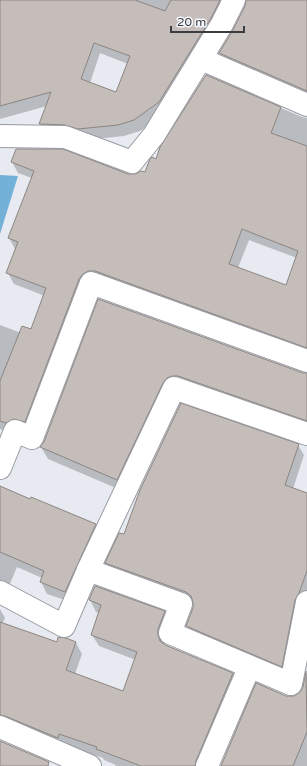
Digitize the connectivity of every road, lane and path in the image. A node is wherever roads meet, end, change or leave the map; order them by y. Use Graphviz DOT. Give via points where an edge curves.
graph roads {
  1 [pos="234,0"];
  2 [pos="201,59"];
  3 [pos="307,105"];
  4 [pos="0,136"];
  5 [pos="307,361"];
  6 [pos="7,428"];
  7 [pos="307,434"];
  8 [pos="0,468"];
  9 [pos="88,570"];
  10 [pos="0,592"];
  11 [pos="307,602"];
  12 [pos="301,663"];
  13 [pos="249,668"];
  14 [pos="0,727"];
  15 [pos="90,766"];
  16 [pos="207,766"];
  1 -- 2 [label="street"];
  2 -- 3 [label="street"];
  2 -- 4 [label="street" via="154,135 132,162 65,137"];
  5 -- 6 [label="street" via="91,283 32,438"];
  6 -- 8 [label="street"];
  7 -- 9 [label="street" via="174,388"];
  9 -- 10 [label="street" via="64,626"];
  9 -- 13 [label="street" via="181,604 170,633"];
  11 -- 12 [label="street"];
  12 -- 13 [label="street" via="291,684"];
  13 -- 16 [label="street"];
  14 -- 15 [label="street"];
}
